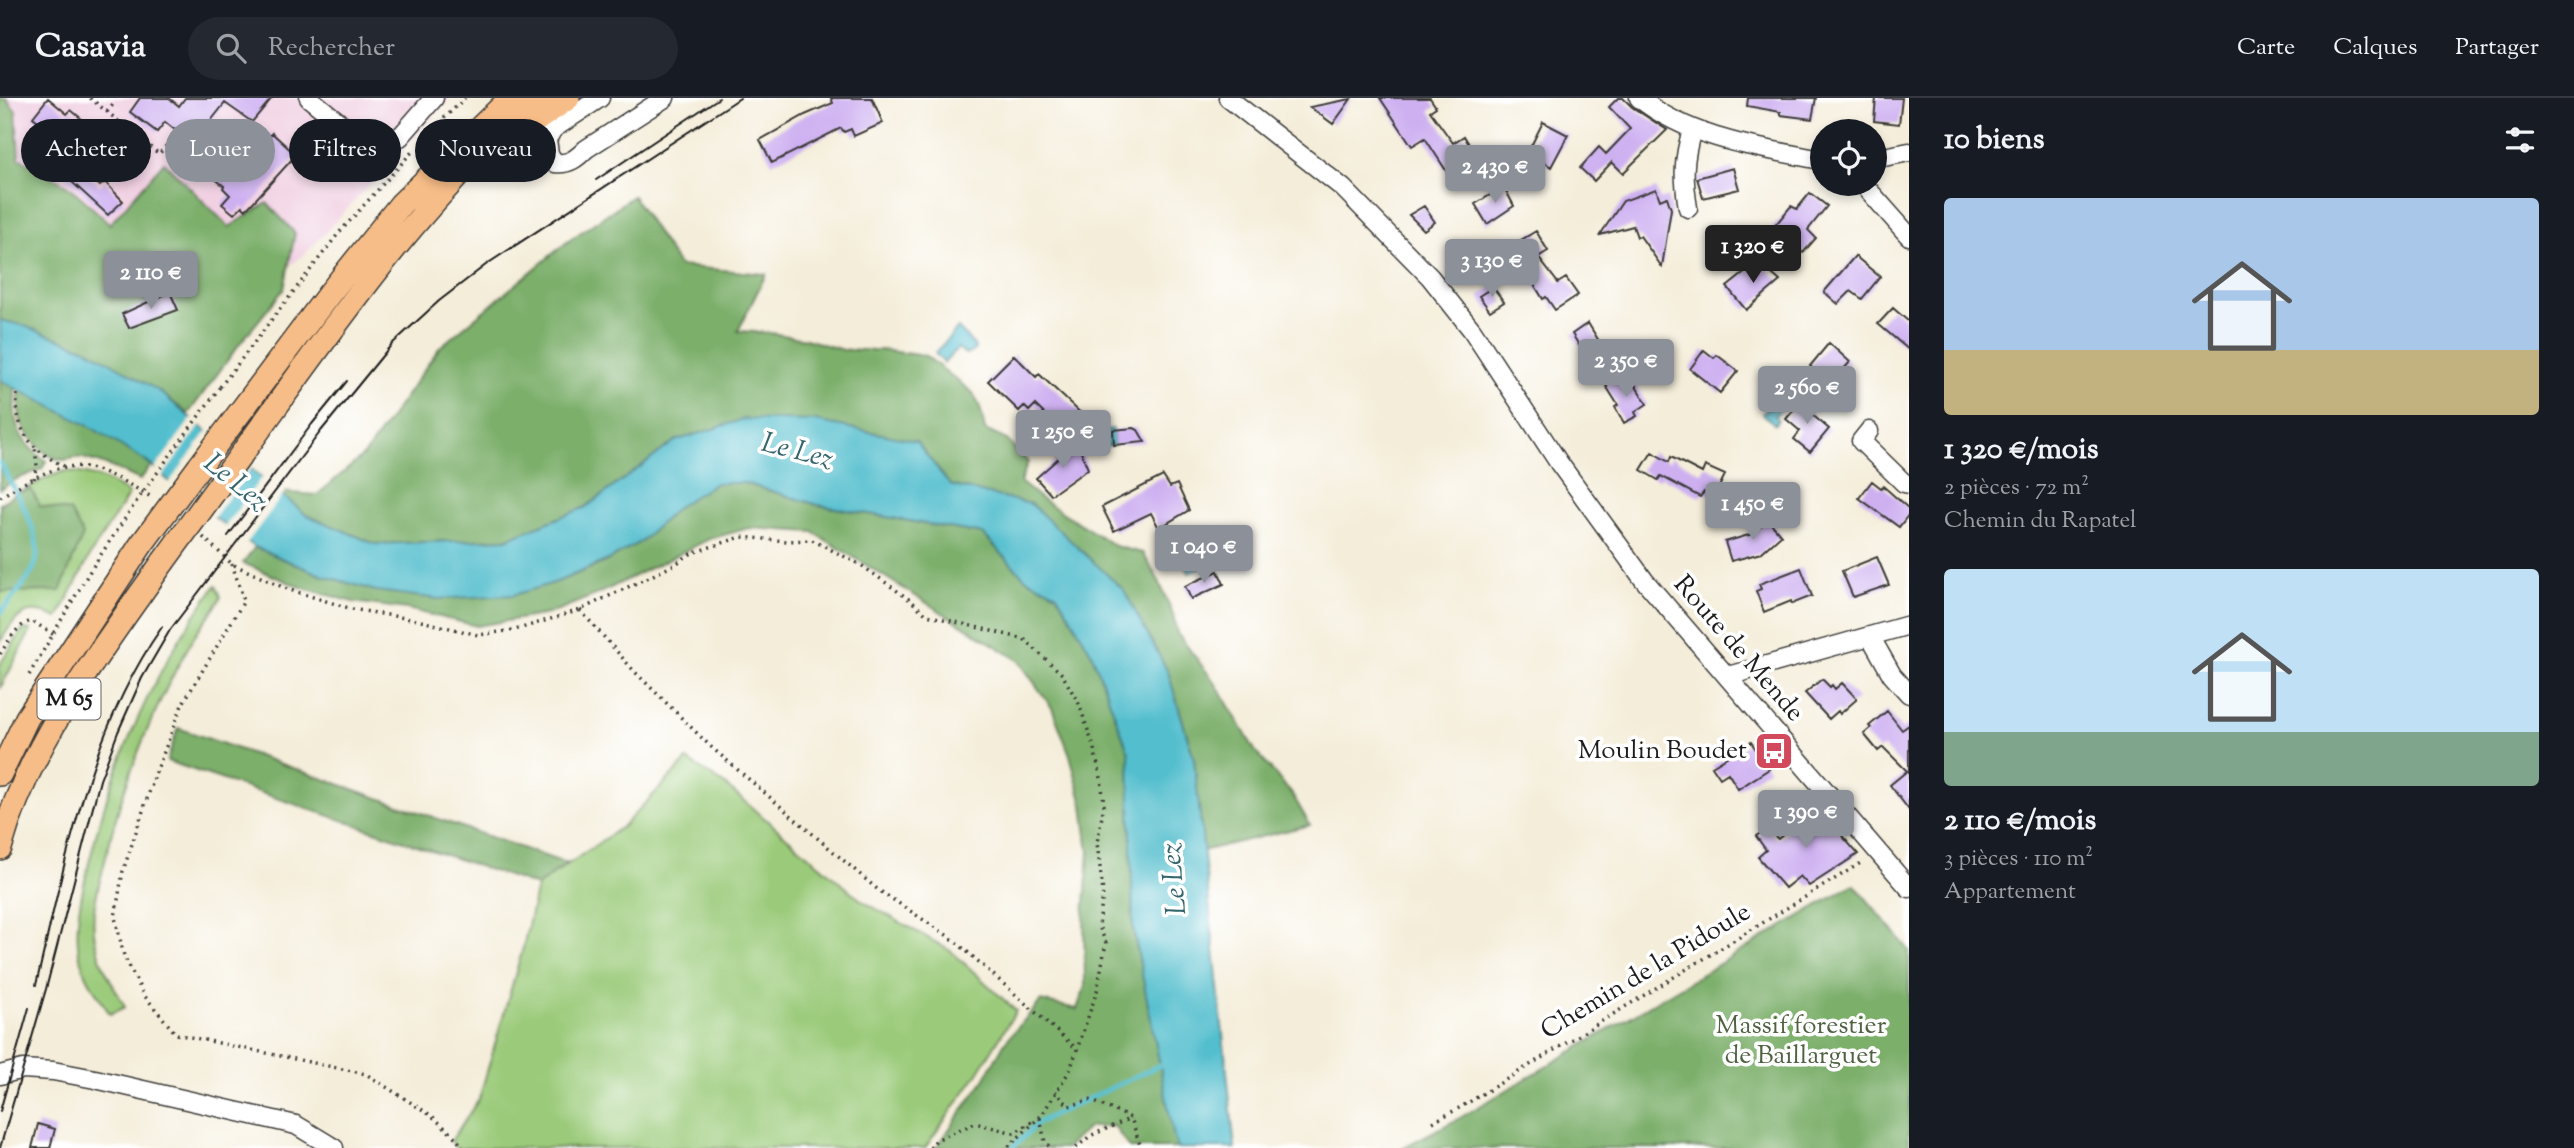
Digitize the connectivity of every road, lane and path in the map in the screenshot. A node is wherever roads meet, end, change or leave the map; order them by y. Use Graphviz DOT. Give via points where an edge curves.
graph roads {
  1 [pos="90,98"];
  2 [pos="309,98"];
  3 [pos="434,98"];
  4 [pos="465,98"];
  5 [pos="491,98"];
  6 [pos="511,98"];
  7 [pos="540,98"];
  8 [pos="568,98"];
  9 [pos="600,98"];
  10 [pos="665,98"];
  11 [pos="1228,98"];
  12 [pos="1639,98"];
  13 [pos="115,102"];
  14 [pos="107,112"];
  15 [pos="443,119"];
  16 [pos="476,119"];
  17 [pos="489,119"];
  18 [pos="1692,130"];
  19 [pos="165,147"];
  20 [pos="415,148"];
  21 [pos="1909,152"];
  22 [pos="1887,156"];
  23 [pos="1810,158"];
  24 [pos="423,182"];
  25 [pos="1874,196"];
  26 [pos="1688,208"];
  27 [pos="1909,236"];
  28 [pos="386,260"];
  29 [pos="17,394"];
  30 [pos="1869,430"];
  31 [pos="35,447"];
  32 [pos="64,466"];
  33 [pos="34,479"];
  34 [pos="1909,484"];
  35 [pos="0,496"];
  36 [pos="164,504"];
  37 [pos="203,537"];
  38 [pos="232,564"];
  39 [pos="580,610"];
  40 [pos="1909,625"];
  41 [pos="1870,636"];
  42 [pos="0,654"];
  43 [pos="1728,676"];
  44 [pos="1909,694"];
  45 [pos="0,774"];
  46 [pos="0,848"];
  47 [pos="1878,853"];
  48 [pos="1909,888"];
  49 [pos="1079,1050"];
  50 [pos="0,1075"];
  51 [pos="1055,1091"];
  52 [pos="1039,1117"];
  53 [pos="1131,1118"];
  54 [pos="1433,1122"];
  55 [pos="334,1148"];
  56 [pos="463,1148"];
  57 [pos="930,1148"];
  58 [pos="1007,1148"];
  59 [pos="1051,1148"];
  60 [pos="1076,1148"];
  61 [pos="1141,1148"];
  1 -- 14 [label="path"];
  2 -- 3 [label="street" via="363,142 400,137"];
  4 -- 15 [label="path"];
  5 -- 16 [label="main road, M 65"];
  6 -- 17 [label="main road, M 65"];
  7 -- 28 [label="main road, M 65" via="497,134"];
  8 -- 28 [label="main road, M 65" via="478,164"];
  9 -- 10 [label="street" via="547,139 555,163 575,160"];
  11 -- 43 [label="street, Route de Mende" via="1343,188 1430,277 1472,330 1559,463 1644,580"];
  12 -- 18 [label="street"];
  13 -- 14 [label="path"];
  14 -- 19 [label="path" via="159,154"];
  18 -- 23 [label="street"];
  18 -- 26 [label="street" via="1684,159"];
  20 -- 42 [label="path, bridge" via="338,234 220,387 136,502 54,635 26,622"];
  21 -- 22 [label="street"];
  24 -- 45 [label="main road, M 65, bridge" via="254,393 141,545 27,718"];
  25 -- 27 [label="street"];
  28 -- 46 [label="main road, M 65, bridge" via="163,562 65,706 34,757"];
  29 -- 31 [label="path" via="18,422"];
  30 -- 34 [label="street" via="1861,441"];
  31 -- 32 [label="path"];
  31 -- 33 [label="path"];
  32 -- 33 [label="path"];
  32 -- 36 [label="path" via="105,471"];
  33 -- 35 [label="path"];
  37 -- 38 [label="path"];
  38 -- 39 [label="path" via="287,589 352,609 478,635 515,630"];
  38 -- 56 [label="path" via="244,601 182,705 123,871 115,917 124,956 143,994 176,1034 366,1074 432,1116"];
  39 -- 49 [label="path" via="710,746 877,889 954,940"];
  39 -- 49 [label="path" via="692,552 719,543 741,537 812,540 869,570 927,615 1024,639 1039,652 1062,674 1079,704 1093,745 1104,805 1097,843 1103,892 1098,926 1106,943"];
  40 -- 41 [label="street"];
  41 -- 43 [label="street"];
  41 -- 44 [label="street" via="1892,675"];
  43 -- 47 [label="street, Route de Mende"];
  47 -- 48 [label="street, Route de Mende"];
  47 -- 54 [label="path, Chemin de la Pidoule"];
  49 -- 51 [label="path"];
  50 -- 55 [label="street" via="23,1069 96,1079 296,1125"];
  51 -- 52 [label="path"];
  51 -- 53 [label="path" via="1069,1106 1090,1100"];
  52 -- 57 [label="path" via="1014,1133 975,1123 936,1140"];
  52 -- 58 [label="path"];
  52 -- 59 [label="path"];
  53 -- 60 [label="path" via="1090,1136"];
  53 -- 61 [label="path"];
}
